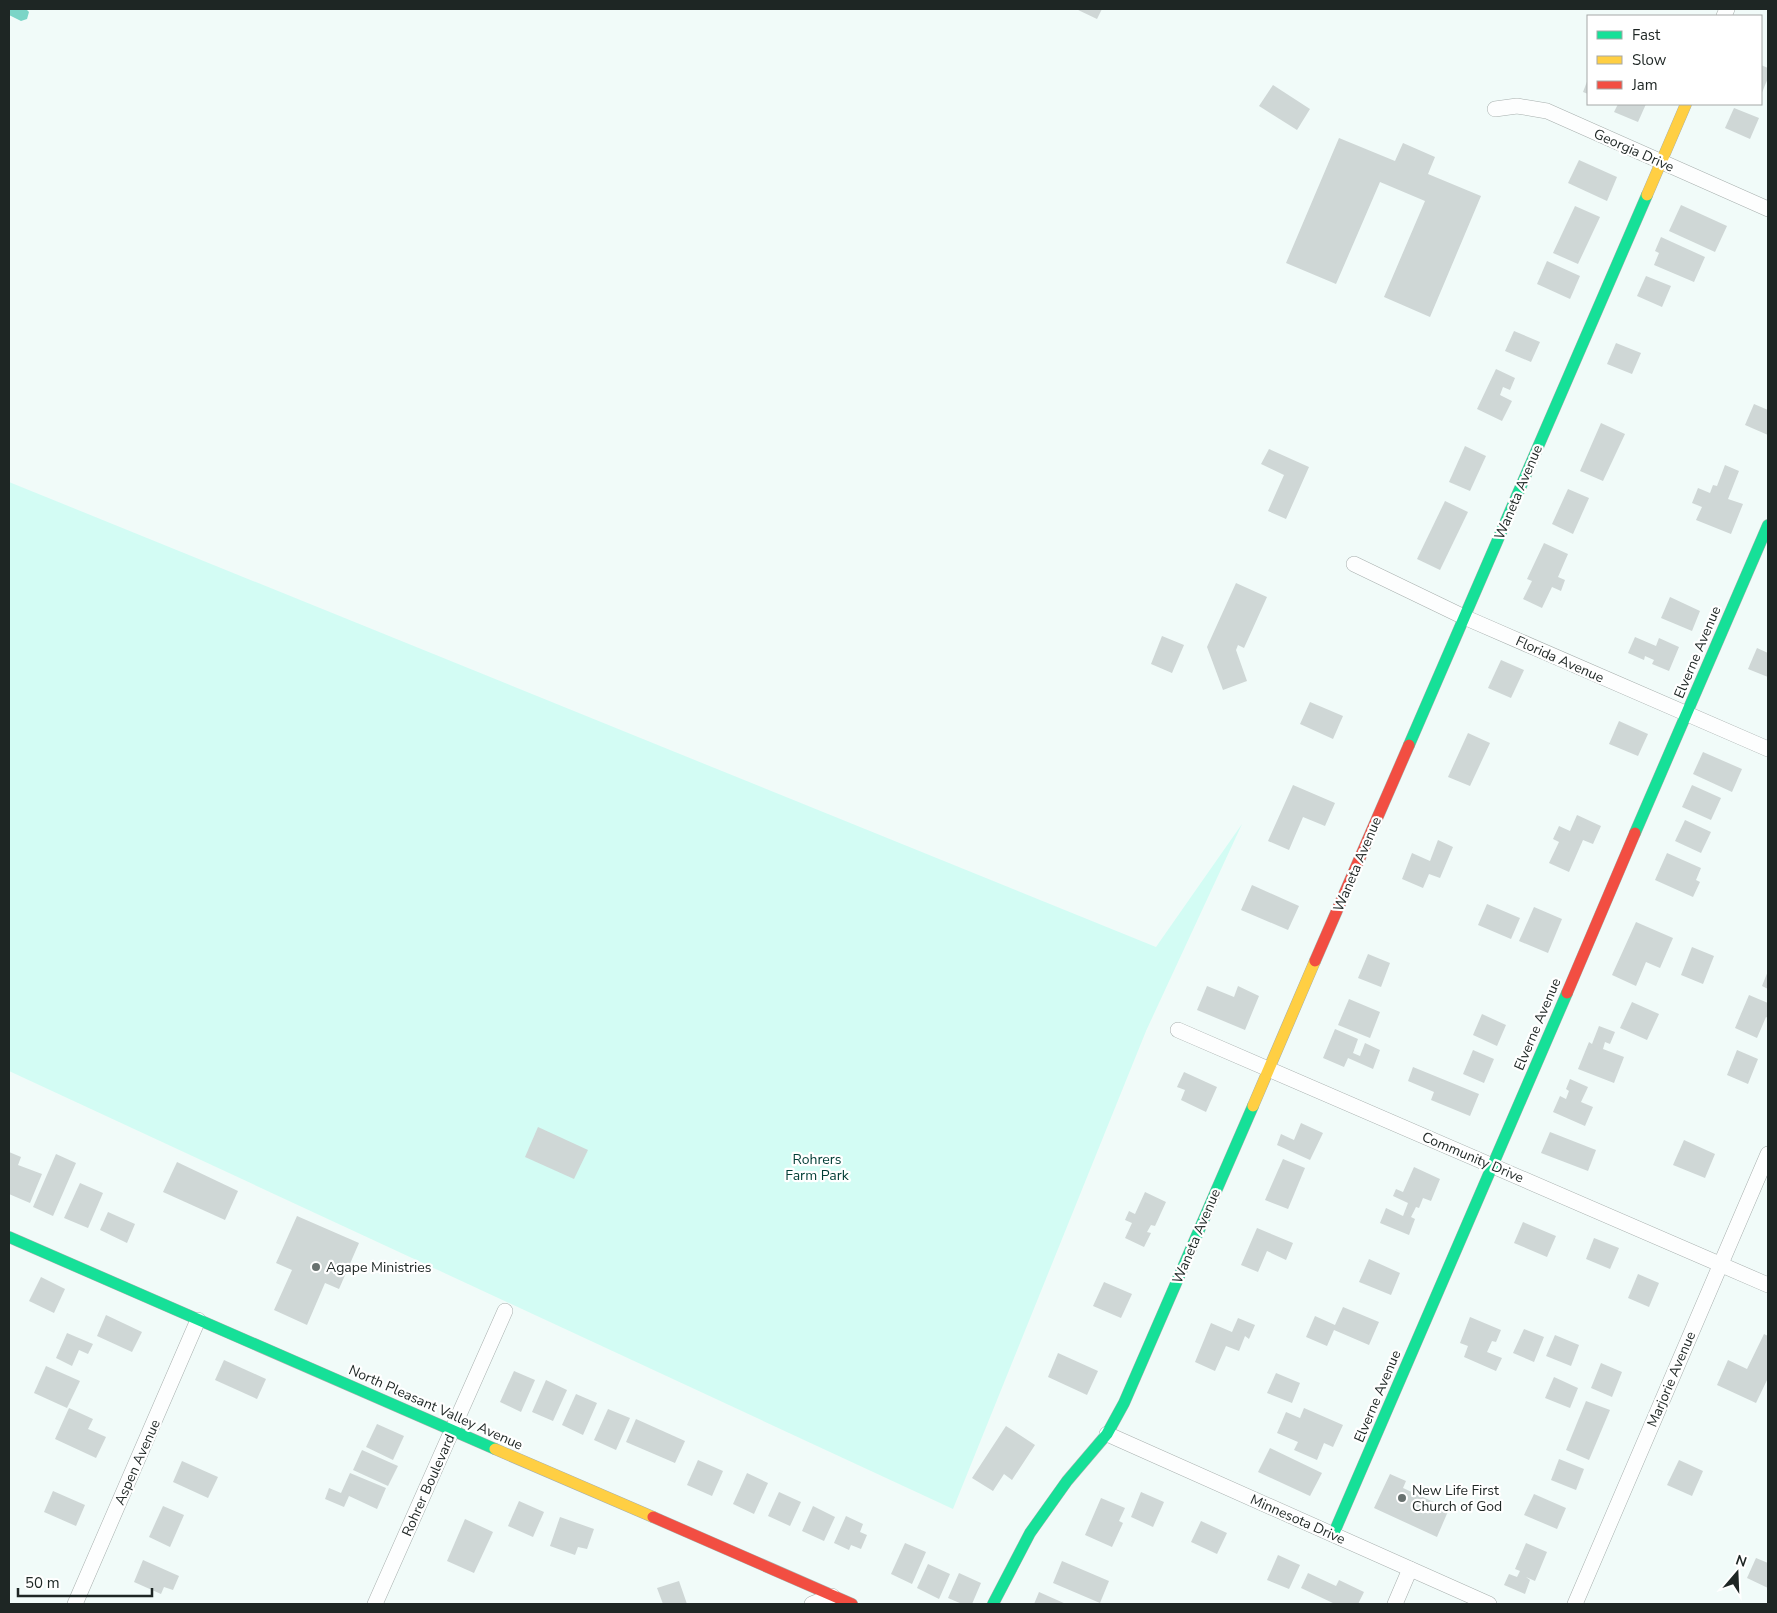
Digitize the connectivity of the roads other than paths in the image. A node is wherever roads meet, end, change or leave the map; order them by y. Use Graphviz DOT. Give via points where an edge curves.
graph roads {
  1 [pos="1686,105"];
  2 [pos="1495,109"];
  3 [pos="1661,162"];
  4 [pos="1768,209"];
  5 [pos="1768,525"];
  6 [pos="1354,564"];
  7 [pos="1464,617"];
  8 [pos="1687,714"];
  9 [pos="1768,750"];
  10 [pos="1178,1030"];
  11 [pos="1268,1069"];
  12 [pos="1768,1154"];
  13 [pos="1492,1166"];
  14 [pos="9,1237"];
  15 [pos="1721,1264"];
  16 [pos="1768,1284"];
  17 [pos="505,1311"];
  18 [pos="198,1320"];
  19 [pos="452,1430"];
  20 [pos="1107,1434"];
  21 [pos="1333,1535"];
  22 [pos="1410,1569"];
  23 [pos="832,1596"];
  24 [pos="75,1604"];
  25 [pos="375,1604"];
  26 [pos="812,1604"];
  27 [pos="852,1604"];
  28 [pos="993,1604"];
  29 [pos="1395,1604"];
  30 [pos="1489,1604"];
  31 [pos="1575,1604"];
  1 -- 3 [label="street, Waneta Avenue"];
  2 -- 3 [label="street, Georgia Drive" via="1517,106 1547,111"];
  3 -- 4 [label="street, Georgia Drive"];
  3 -- 7 [label="street, Waneta Avenue"];
  5 -- 8 [label="street, Elverne Avenue"];
  6 -- 7 [label="street, Florida Avenue"];
  7 -- 8 [label="street, Florida Avenue"];
  7 -- 11 [label="street, Waneta Avenue"];
  8 -- 9 [label="street, Florida Avenue"];
  8 -- 13 [label="street, Elverne Avenue"];
  10 -- 11 [label="street, Community Drive"];
  11 -- 13 [label="street, Community Drive"];
  11 -- 20 [label="street, Waneta Avenue" via="1124,1403"];
  12 -- 15 [label="street, Marjorie Avenue"];
  13 -- 15 [label="street, Community Drive"];
  13 -- 21 [label="street, Elverne Avenue"];
  14 -- 18 [label="street, North Pleasant Valley Avenue"];
  15 -- 16 [label="street, Community Drive"];
  15 -- 31 [label="street, Marjorie Avenue"];
  17 -- 19 [label="street, Rohrer Boulevard"];
  18 -- 19 [label="street, North Pleasant Valley Avenue"];
  18 -- 24 [label="street, Aspen Avenue"];
  19 -- 23 [label="street, North Pleasant Valley Avenue"];
  19 -- 25 [label="street, Rohrer Boulevard"];
  20 -- 21 [label="street, Minnesota Drive"];
  20 -- 28 [label="street, Waneta Avenue" via="1030,1533"];
  21 -- 22 [label="street, Minnesota Drive"];
  22 -- 29 [label="street"];
  22 -- 30 [label="street, Minnesota Drive"];
  23 -- 26 [label="street"];
  23 -- 27 [label="street, North Pleasant Valley Avenue"];
}
